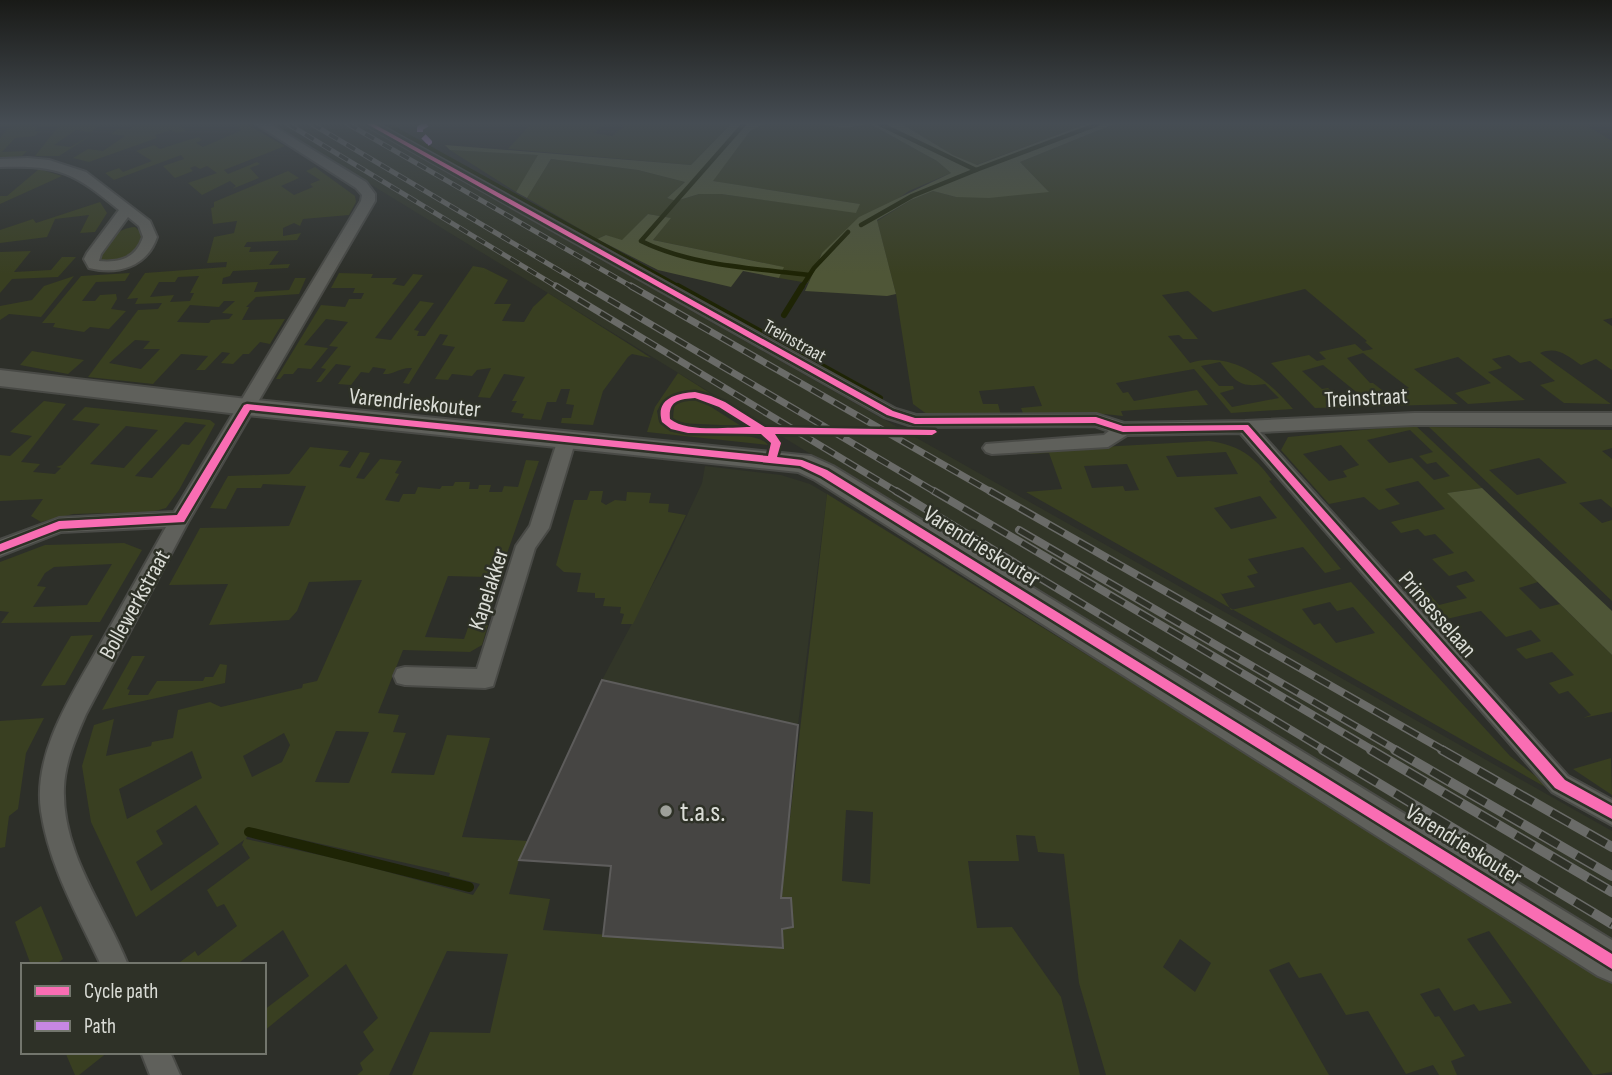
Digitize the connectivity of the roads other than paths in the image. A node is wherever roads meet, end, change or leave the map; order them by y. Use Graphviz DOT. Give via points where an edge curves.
graph roads {
  1 [pos="82,174"];
  2 [pos="343,174"];
  3 [pos="460,174"];
  4 [pos="126,210"];
  5 [pos="0,378"];
  6 [pos="247,407"];
  7 [pos="1612,419"];
  8 [pos="1245,427"];
  9 [pos="1123,429"];
  10 [pos="567,439"];
  11 [pos="992,449"];
  12 [pos="180,519"];
  13 [pos="0,548"];
  14 [pos="405,676"];
  15 [pos="1612,813"];
  16 [pos="1612,962"];
  17 [pos="114,963"];
  18 [pos="156,1054"];
  19 [pos="165,1075"];
  1 -- 4 [label="street"];
  2 -- 6 [label="street, Bollewerkstraat" via="369,194 349,238"];
  3 -- 9 [label="street, Treinstraat" via="890,413 915,421 1096,420"];
  4 -- 4 [label="street" via="94,253 94,265 127,264 146,252 148,230"];
  5 -- 6 [label="street, Varendrieskouter"];
  6 -- 10 [label="street, Varendrieskouter"];
  6 -- 12 [label="street, Bollewerkstraat"];
  7 -- 8 [label="street, Treinstraat" via="1414,419"];
  8 -- 9 [label="street, Treinstraat"];
  8 -- 15 [label="street, Prinsesselaan" via="1560,784"];
  9 -- 11 [label="street, Treinstraat" via="1108,441"];
  10 -- 14 [label="street, Kapelakker" via="540,528 526,546 485,679"];
  10 -- 16 [label="street, Varendrieskouter" via="772,459 802,463 824,473"];
  12 -- 13 [label="street" via="59,525"];
  12 -- 17 [label="street, Bollewerkstraat" via="76,710 52,787 60,837"];
  18 -- 19 [label="street"];
}
